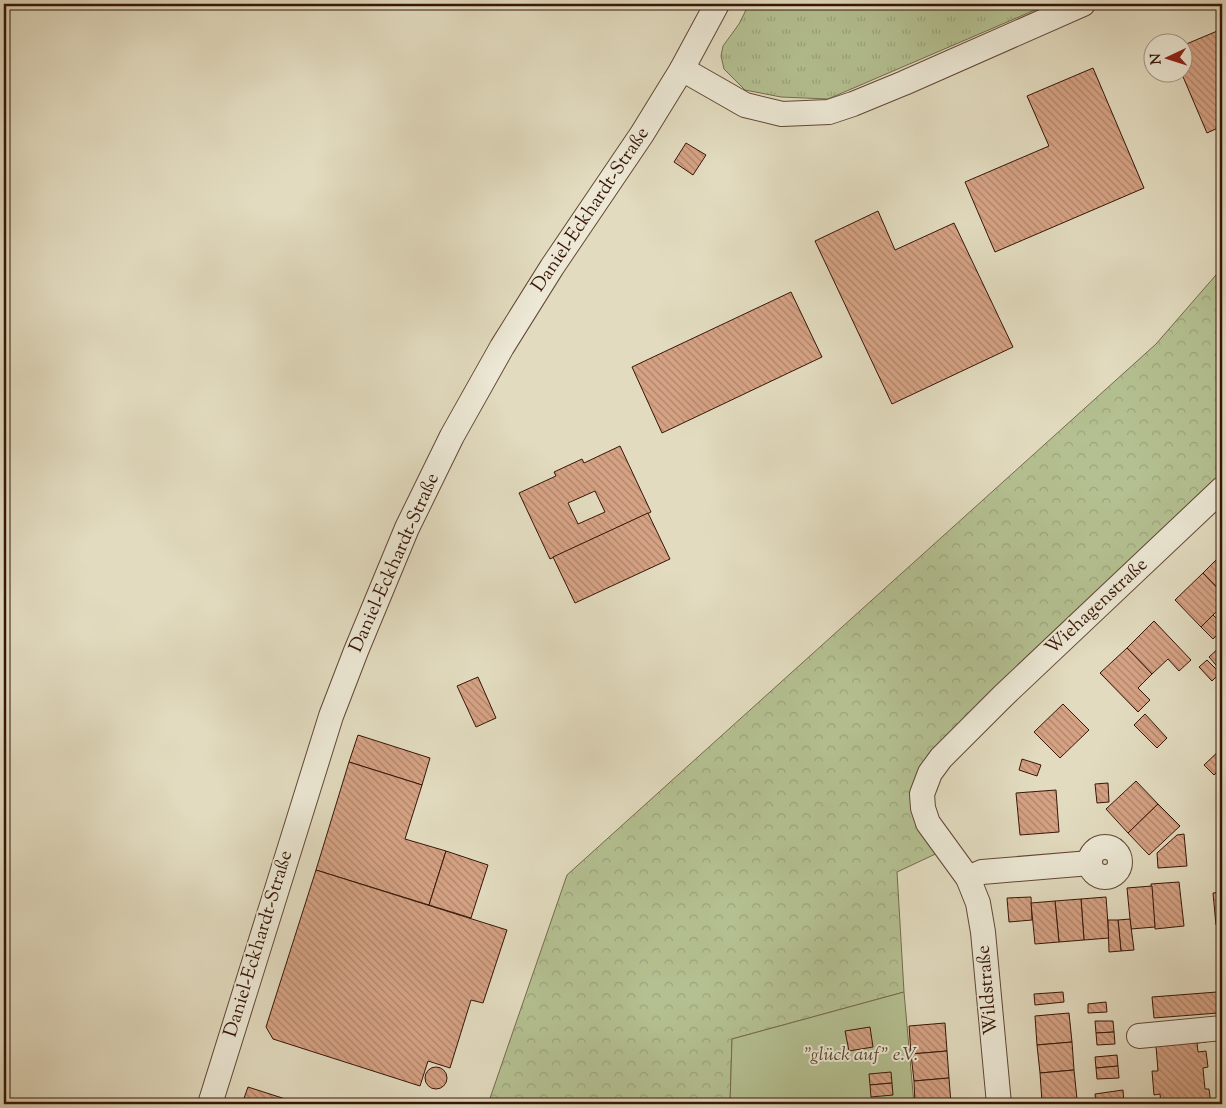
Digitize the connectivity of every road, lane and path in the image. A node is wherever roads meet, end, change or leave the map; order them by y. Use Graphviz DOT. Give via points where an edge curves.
graph roads {
  1 [pos="717,4"];
  2 [pos="1083,4"];
  3 [pos="682,69"];
  4 [pos="1221,492"];
  5 [pos="973,726"];
  6 [pos="1090,863"];
  7 [pos="968,878"];
  8 [pos="1222,1028"];
  9 [pos="1139,1036"];
  10 [pos="210,1104"];
  11 [pos="999,1104"];
  1 -- 3 [label="street, Daniel-Eckhardt-Straße"];
  2 -- 3 [label="street" via="904,83 829,112 782,114 745,105"];
  3 -- 10 [label="street, Daniel-Eckhardt-Straße" via="502,347 452,436 407,528 331,716"];
  4 -- 5 [label="street, Wiehagenstraße"];
  5 -- 7 [label="street, Wildstraße" via="940,758 922,794 928,823"];
  6 -- 7 [label="street" via="982,872"];
  7 -- 11 [label="street, Wildstraße" via="978,903 983,932"];
  8 -- 9 [label="street"];
}
